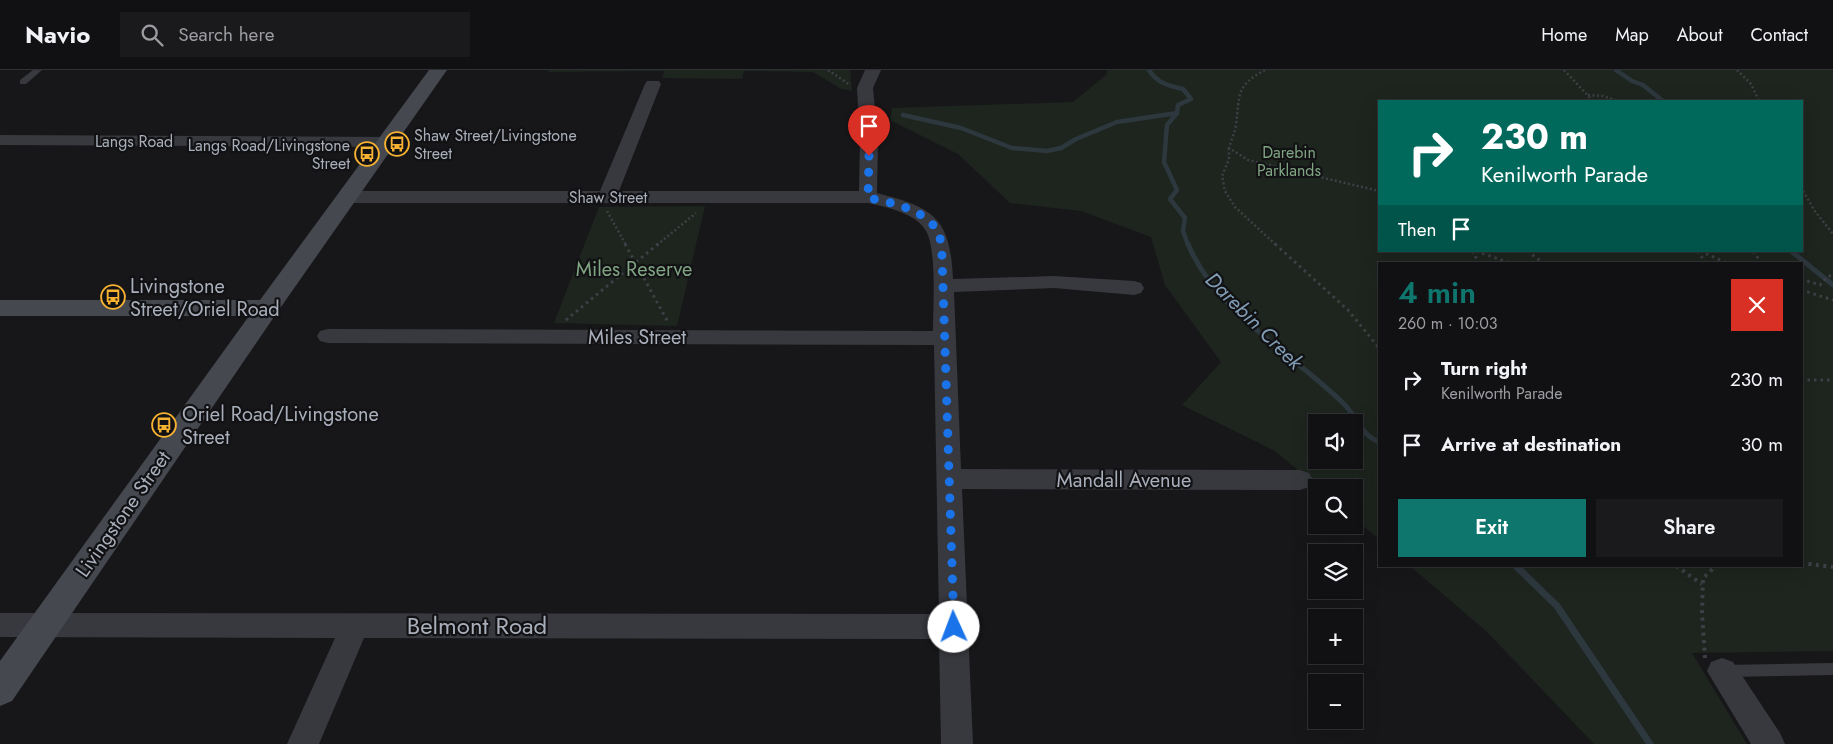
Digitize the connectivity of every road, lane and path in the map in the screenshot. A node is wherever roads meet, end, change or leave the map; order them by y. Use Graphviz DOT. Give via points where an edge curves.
graph roads {
  1 [pos="38,70"];
  2 [pos="438,70"];
  3 [pos="828,70"];
  4 [pos="873,70"];
  5 [pos="1266,70"];
  6 [pos="1564,70"];
  7 [pos="1737,70"];
  8 [pos="23,82"];
  9 [pos="653,84"];
  10 [pos="865,88"];
  11 [pos="1587,94"];
  12 [pos="1592,100"];
  13 [pos="1615,100"];
  14 [pos="1759,100"];
  15 [pos="0,140"];
  16 [pos="388,142"];
  17 [pos="1229,148"];
  18 [pos="1803,191"];
  19 [pos="1378,192"];
  20 [pos="348,197"];
  21 [pos="868,198"];
  22 [pos="606,202"];
  23 [pos="697,212"];
  24 [pos="1833,234"];
  25 [pos="1477,252"];
  26 [pos="1528,252"];
  27 [pos="1701,252"];
  28 [pos="635,262"];
  29 [pos="1507,262"];
  30 [pos="1542,262"];
  31 [pos="1724,262"];
  32 [pos="1833,276"];
  33 [pos="1803,280"];
  34 [pos="943,286"];
  35 [pos="1134,288"];
  36 [pos="1803,291"];
  37 [pos="1833,300"];
  38 [pos="0,308"];
  39 [pos="186,308"];
  40 [pos="266,308"];
  41 [pos="669,325"];
  42 [pos="328,336"];
  43 [pos="560,337"];
  44 [pos="945,338"];
  45 [pos="1378,347"];
  46 [pos="1803,380"];
  47 [pos="1833,380"];
  48 [pos="214,383"];
  49 [pos="949,479"];
  50 [pos="1300,480"];
  51 [pos="1803,563"];
  52 [pos="1678,567"];
  53 [pos="1833,567"];
  54 [pos="1703,584"];
  55 [pos="0,624"];
  56 [pos="355,625"];
  57 [pos="45,626"];
  58 [pos="954,627"];
  59 [pos="1833,669"];
  60 [pos="1722,671"];
  61 [pos="0,690"];
  62 [pos="303,744"];
  63 [pos="957,744"];
  64 [pos="1769,744"];
  1 -- 8 [label="lane"];
  2 -- 16 [label="main road, Livingstone Street"];
  3 -- 10 [label="path" via="844,83"];
  4 -- 10 [label="street"];
  5 -- 17 [label="path" via="1249,78 1236,97 1236,127"];
  6 -- 11 [label="path"];
  7 -- 14 [label="path" via="1747,78"];
  9 -- 22 [label="street"];
  10 -- 21 [label="street" via="869,140"];
  11 -- 12 [label="path"];
  11 -- 13 [label="path"];
  15 -- 16 [label="street, Langs Road"];
  16 -- 20 [label="main road, Livingstone Street"];
  17 -- 19 [label="path" via="1248,160"];
  17 -- 45 [label="path" via="1229,159 1222,176 1224,192 1235,207 1348,310"];
  18 -- 24 [label="path"];
  20 -- 22 [label="street, Shaw Street"];
  20 -- 40 [label="main road, Livingstone Street"];
  21 -- 22 [label="street, Shaw Street"];
  21 -- 34 [label="street, Shaw Street" via="909,208 927,219 939,237"];
  22 -- 28 [label="path"];
  23 -- 28 [label="path"];
  25 -- 29 [label="path"];
  26 -- 30 [label="path"];
  27 -- 31 [label="path"];
  28 -- 41 [label="path"];
  28 -- 43 [label="path" via="566,319"];
  32 -- 33 [label="path" via="1828,276 1820,285"];
  34 -- 35 [label="street" via="1054,282"];
  34 -- 44 [label="street, Shaw Street"];
  36 -- 37 [label="path"];
  38 -- 39 [label="main road"];
  39 -- 40 [label="main road"];
  39 -- 48 [label="main road" via="222,320 231,331 228,350"];
  40 -- 48 [label="main road, Livingstone Street"];
  42 -- 43 [label="street, Miles Street"];
  43 -- 44 [label="street, Miles Street"];
  44 -- 49 [label="street, Shaw Street"];
  46 -- 47 [label="path"];
  48 -- 57 [label="main road, Livingstone Street"];
  49 -- 50 [label="street, Mandall Avenue"];
  49 -- 58 [label="street, Shaw Street"];
  51 -- 53 [label="path"];
  52 -- 54 [label="path"];
  55 -- 57 [label="street, Belmont Road"];
  56 -- 57 [label="street, Belmont Road"];
  56 -- 58 [label="street, Belmont Road"];
  56 -- 62 [label="street"];
  57 -- 61 [label="main road, Livingstone Street"];
  58 -- 63 [label="street, Shaw Street"];
  59 -- 60 [label="lane"];
  60 -- 64 [label="street"];
}
